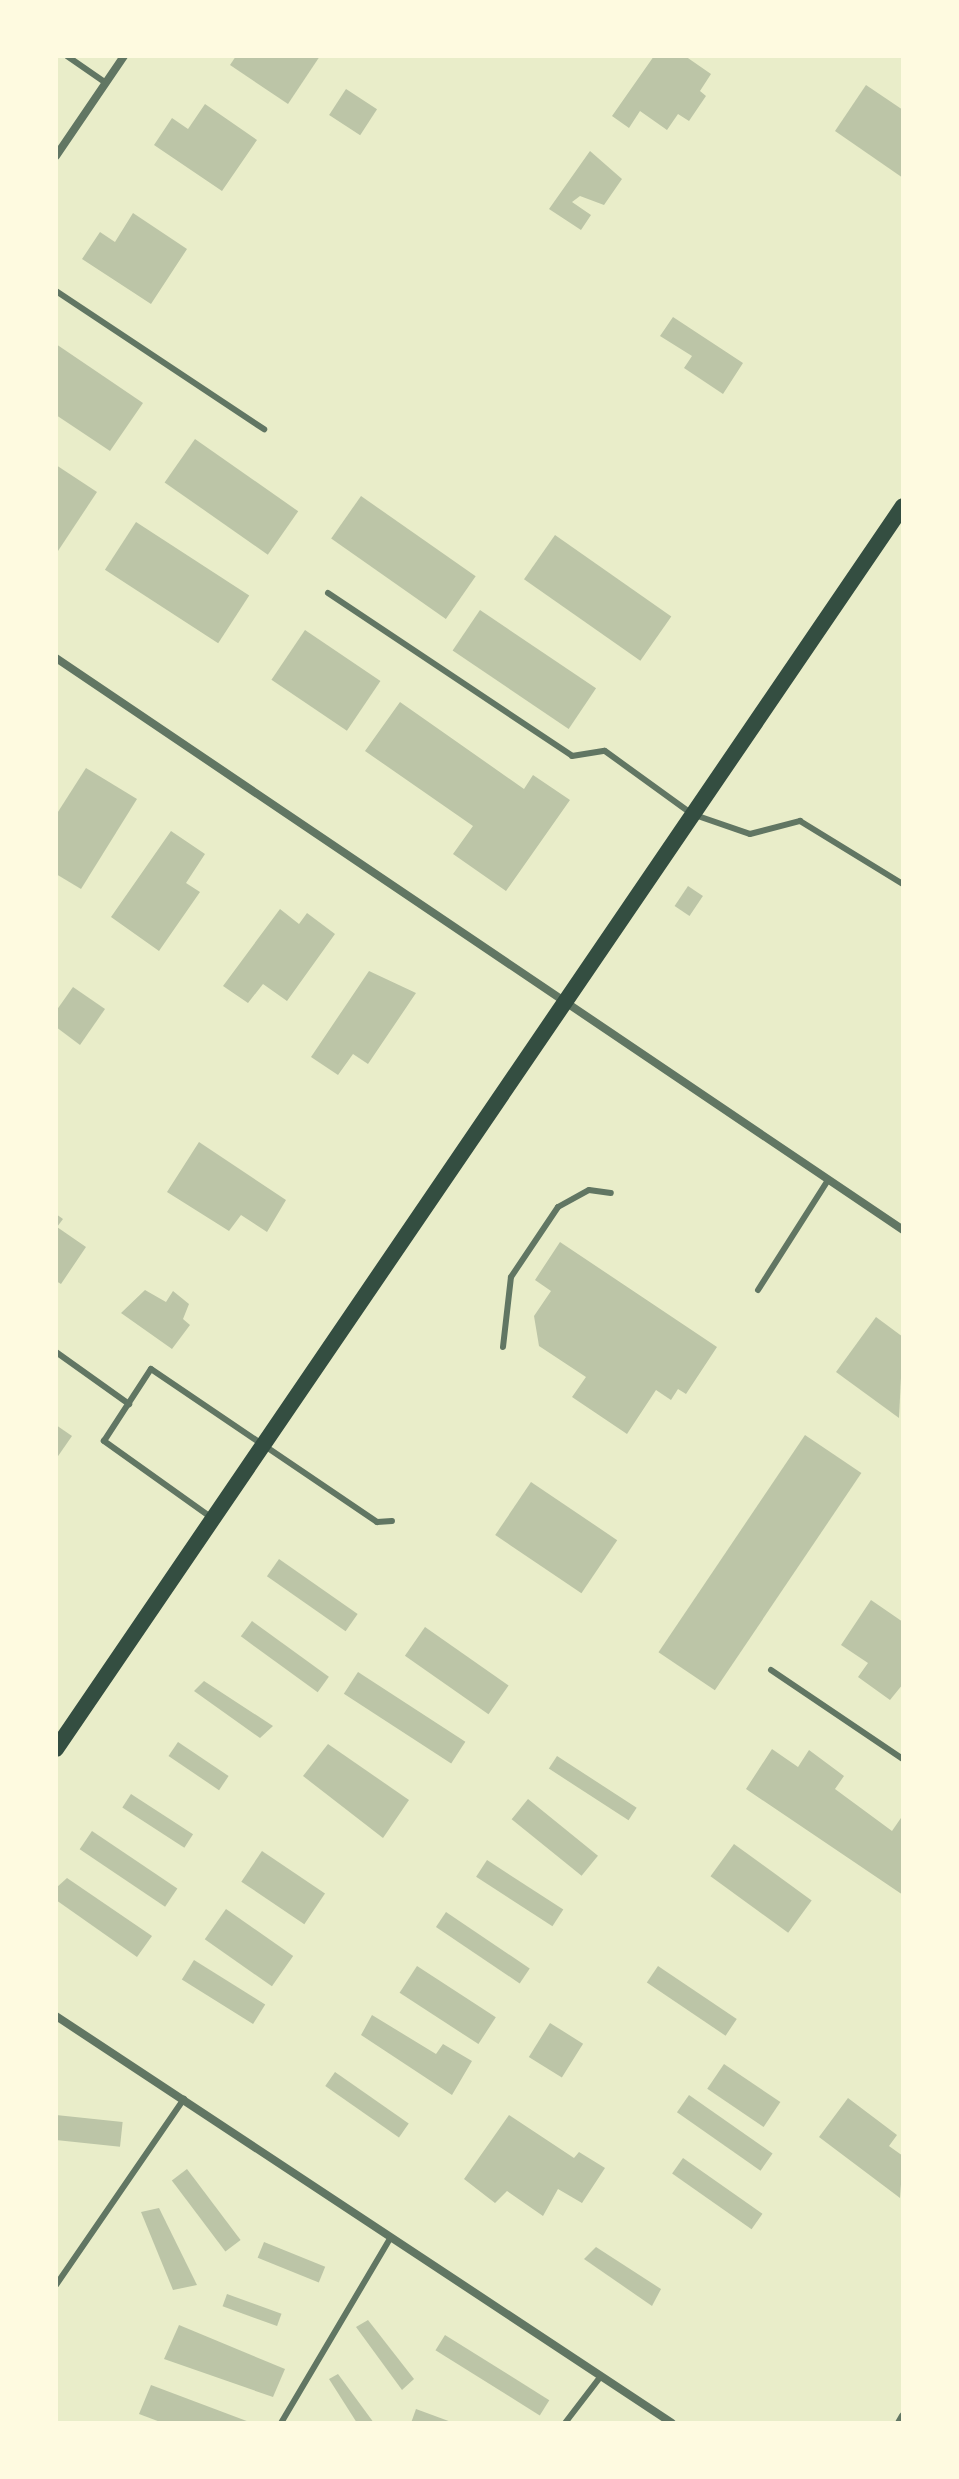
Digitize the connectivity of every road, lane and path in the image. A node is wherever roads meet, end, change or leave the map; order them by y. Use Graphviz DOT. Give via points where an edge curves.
graph roads {
  1 [pos="67,56"];
  2 [pos="124,56"];
  3 [pos="106,83"];
  4 [pos="56,156"];
  5 [pos="56,291"];
  6 [pos="264,429"];
  7 [pos="903,506"];
  8 [pos="328,593"];
  9 [pos="56,658"];
  10 [pos="692,814"];
  11 [pos="903,884"];
  12 [pos="565,1002"];
  13 [pos="828,1180"];
  14 [pos="611,1193"];
  15 [pos="903,1230"];
  16 [pos="758,1290"];
  17 [pos="503,1347"];
  18 [pos="56,1352"];
  19 [pos="129,1404"];
  20 [pos="262,1446"];
  21 [pos="212,1518"];
  22 [pos="392,1521"];
  23 [pos="771,1670"];
  24 [pos="56,1749"];
  25 [pos="903,1759"];
  26 [pos="56,2016"];
  27 [pos="184,2099"];
  28 [pos="391,2237"];
  29 [pos="56,2285"];
  30 [pos="601,2376"];
  31 [pos="903,2416"];
  32 [pos="281,2423"];
  33 [pos="565,2423"];
  34 [pos="672,2423"];
  35 [pos="899,2423"];
  1 -- 3 [label="lane"];
  2 -- 3 [label="street"];
  3 -- 4 [label="street"];
  5 -- 6 [label="lane"];
  7 -- 10 [label="main road"];
  8 -- 10 [label="lane" via="572,756 605,751"];
  9 -- 12 [label="street"];
  10 -- 11 [label="lane" via="750,834 800,821"];
  10 -- 12 [label="main road"];
  12 -- 13 [label="street"];
  12 -- 20 [label="main road"];
  13 -- 15 [label="street"];
  13 -- 16 [label="lane"];
  14 -- 17 [label="lane" via="589,1190 558,1207 511,1277"];
  18 -- 19 [label="lane"];
  19 -- 20 [label="lane" via="151,1369"];
  19 -- 21 [label="lane" via="104,1441"];
  20 -- 21 [label="main road"];
  20 -- 22 [label="lane" via="377,1522"];
  21 -- 24 [label="main road"];
  23 -- 25 [label="lane"];
  26 -- 27 [label="street"];
  27 -- 28 [label="street"];
  27 -- 29 [label="lane"];
  28 -- 30 [label="street"];
  28 -- 32 [label="lane"];
  30 -- 33 [label="lane"];
  30 -- 34 [label="street"];
  31 -- 35 [label="street"];
}
